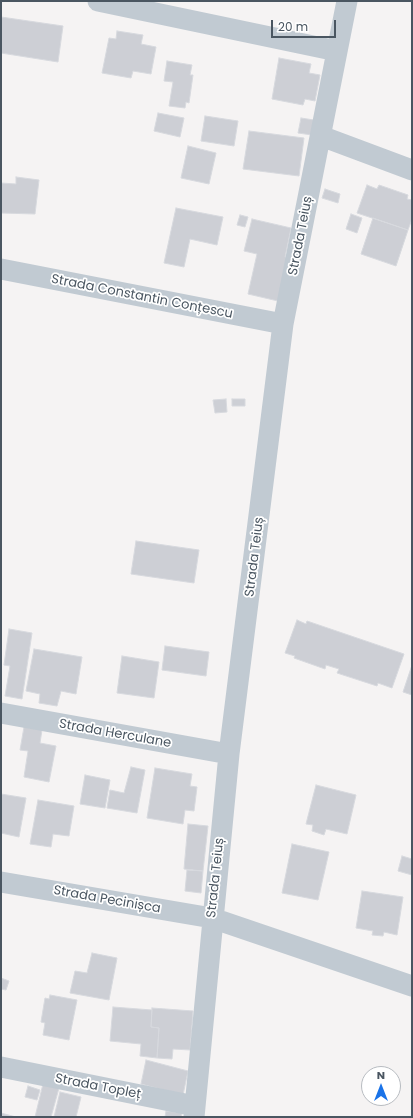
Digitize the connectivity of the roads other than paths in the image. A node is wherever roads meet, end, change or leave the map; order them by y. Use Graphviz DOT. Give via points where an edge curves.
graph roads {
  1 [pos="98,1"];
  2 [pos="347,1"];
  3 [pos="337,50"];
  4 [pos="321,136"];
  5 [pos="412,170"];
  6 [pos="1,269"];
  7 [pos="283,324"];
  8 [pos="1,713"];
  9 [pos="230,754"];
  10 [pos="1,882"];
  11 [pos="212,918"];
  12 [pos="412,986"];
  13 [pos="1,1067"];
  14 [pos="194,1111"];
  1 -- 3 [label="street"];
  2 -- 3 [label="street, Strada Teiuș"];
  3 -- 4 [label="street, Strada Teiuș"];
  4 -- 5 [label="street"];
  4 -- 7 [label="street, Strada Teiuș"];
  6 -- 7 [label="street, Strada Constantin Conțescu"];
  7 -- 9 [label="street, Strada Teiuș"];
  8 -- 9 [label="street, Strada Herculane"];
  9 -- 11 [label="street, Strada Teiuș"];
  10 -- 11 [label="street, Strada Pecinișca"];
  11 -- 12 [label="street, Strada Pecinișca"];
  11 -- 14 [label="street, Strada Teiuș"];
  13 -- 14 [label="street, Strada Topleț"];
}
